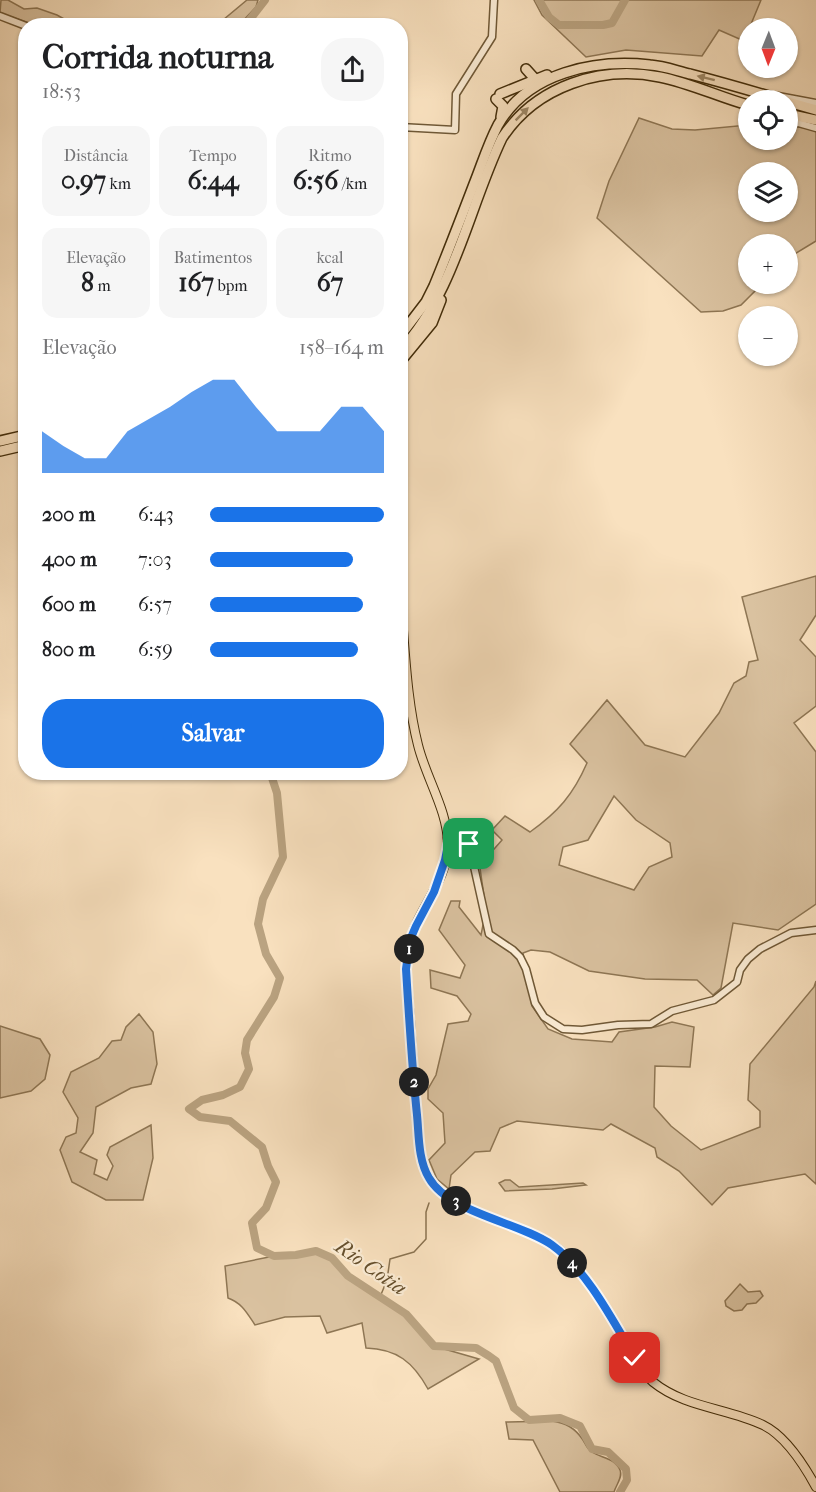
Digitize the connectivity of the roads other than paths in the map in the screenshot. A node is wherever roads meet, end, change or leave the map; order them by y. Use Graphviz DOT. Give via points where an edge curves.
graph roads {
  1 [pos="494,0"];
  2 [pos="0,16"];
  3 [pos="18,23"];
  4 [pos="578,68"];
  5 [pos="526,69"];
  6 [pos="535,79"];
  7 [pos="749,90"];
  8 [pos="798,100"];
  9 [pos="738,103"];
  10 [pos="816,103"];
  11 [pos="798,105"];
  12 [pos="816,110"];
  13 [pos="798,118"];
  14 [pos="798,120"];
  15 [pos="816,120"];
  16 [pos="499,123"];
  17 [pos="408,127"];
  18 [pos="816,128"];
  19 [pos="444,284"];
  20 [pos="408,326"];
  21 [pos="408,341"];
  22 [pos="408,352"];
  23 [pos="18,437"];
  24 [pos="0,441"];
  25 [pos="18,447"];
  26 [pos="0,451"];
  27 [pos="408,675"];
  28 [pos="447,842"];
  29 [pos="816,930"];
  30 [pos="816,1487"];
  1 -- 17 [label="street" via="492,38 456,94 455,130"];
  2 -- 3 [label="street"];
  4 -- 6 [label="highway"];
  7 -- 4 [label="highway, one-way" via="653,65"];
  4 -- 16 [label="highway" via="531,89"];
  5 -- 6 [label="highway"];
  6 -- 16 [label="highway" via="498,96 503,106"];
  8 -- 10 [label="street"];
  19 -- 9 [label="highway, one-way" via="502,138 536,101 584,79 643,74"];
  11 -- 12 [label="highway"];
  13 -- 15 [label="highway"];
  14 -- 18 [label="highway"];
  16 -- 20 [label="highway" via="434,286"];
  19 -- 21 [label="highway"];
  19 -- 22 [label="highway" via="432,324"];
  23 -- 24 [label="highway"];
  25 -- 26 [label="highway"];
  27 -- 28 [label="main road" via="418,745"];
  28 -- 29 [label="street" via="467,843 489,934 520,957 538,1009 563,1029 647,1024 672,1011 709,1002 737,982 740,970 760,949 791,933"];
  28 -- 30 [label="main road" via="434,892 410,940 406,969 419,1142 429,1178 457,1202 536,1235 562,1252 653,1381 684,1399 764,1426 789,1447"];
}
